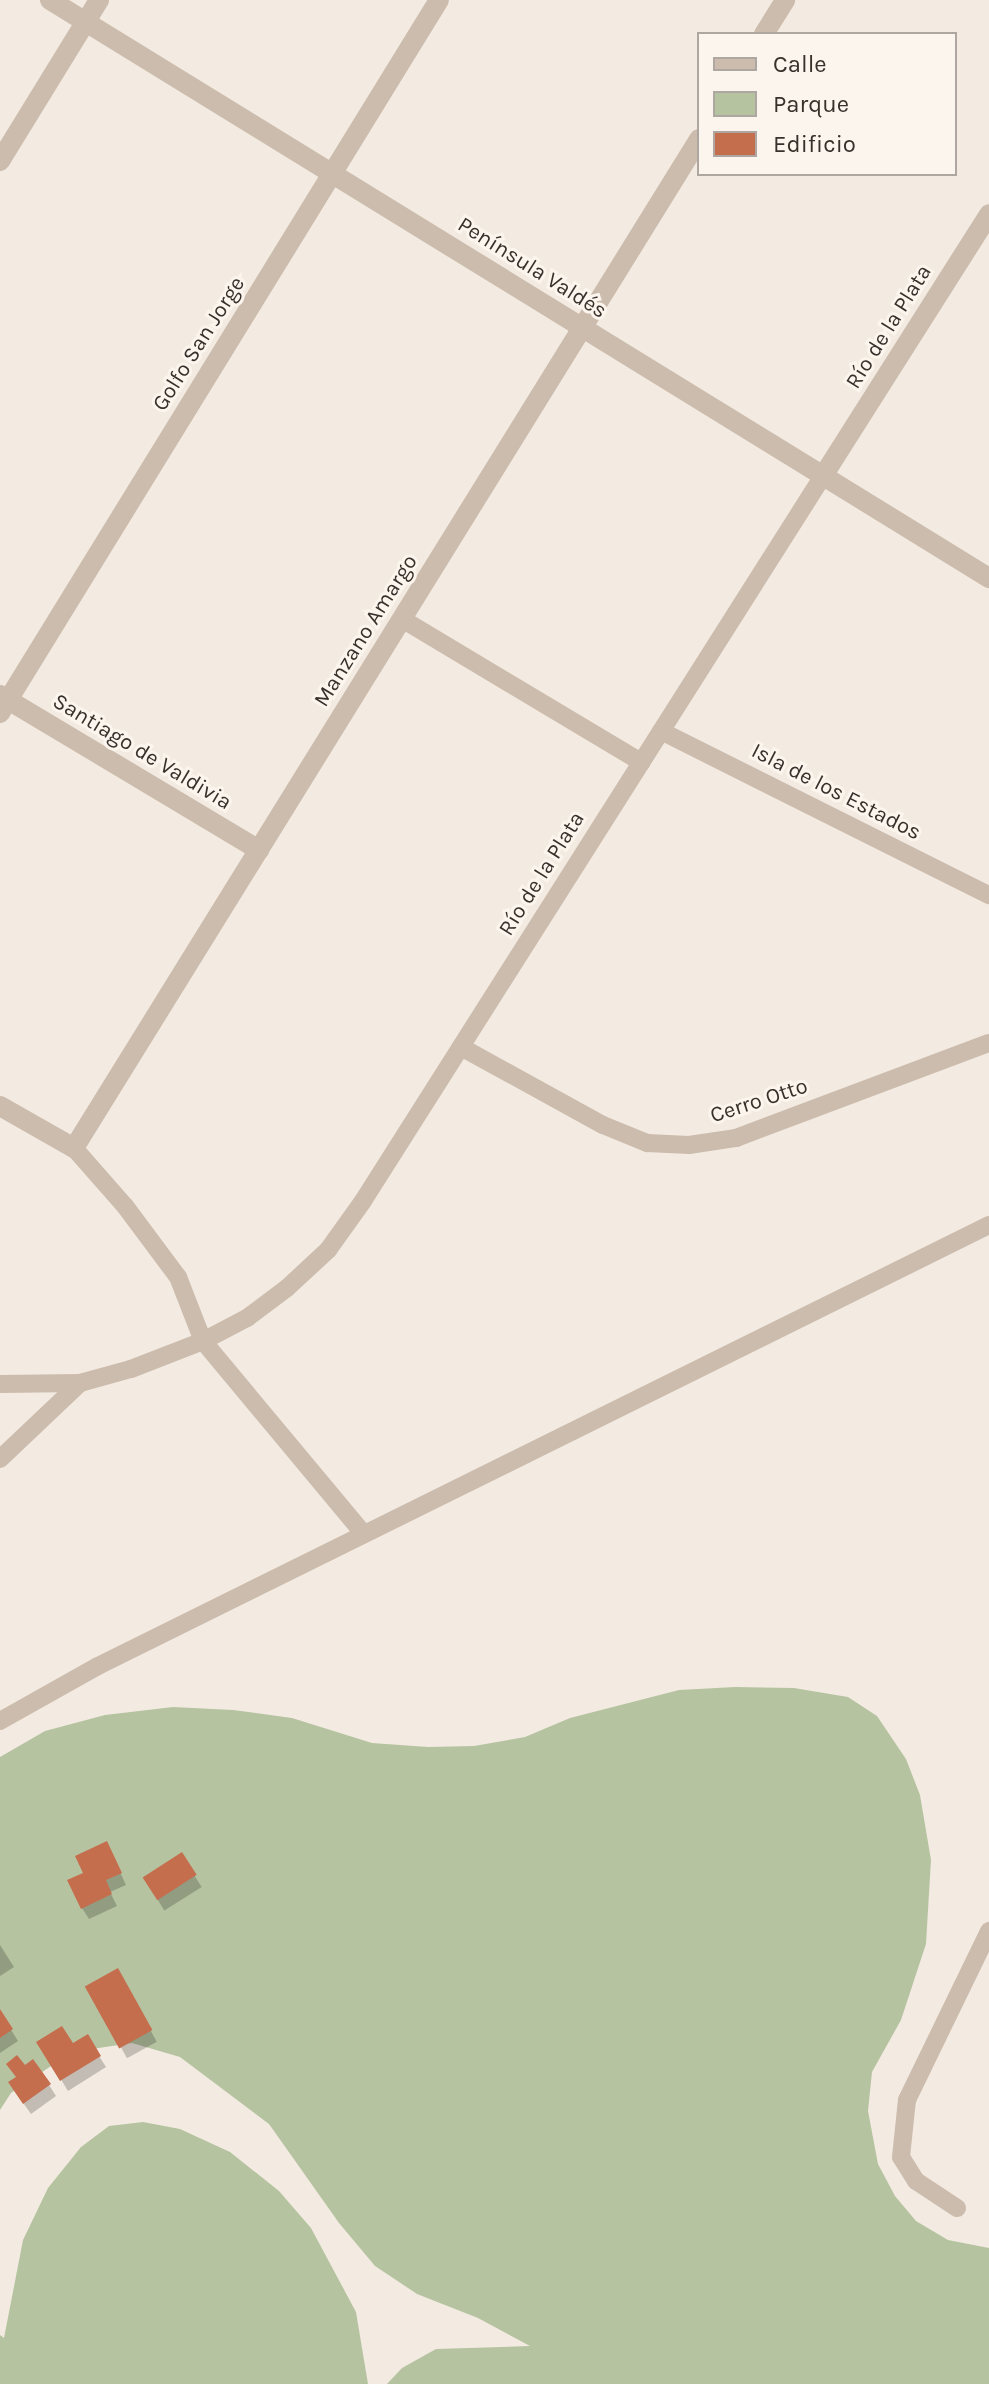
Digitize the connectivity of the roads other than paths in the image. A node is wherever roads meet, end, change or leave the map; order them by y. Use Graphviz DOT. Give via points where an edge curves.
graph roads {
  1 [pos="50,0"];
  2 [pos="99,0"];
  3 [pos="439,0"];
  4 [pos="785,0"];
  5 [pos="86,22"];
  6 [pos="765,32"];
  7 [pos="697,142"];
  8 [pos="0,161"];
  9 [pos="332,174"];
  10 [pos="989,214"];
  11 [pos="582,327"];
  12 [pos="823,476"];
  13 [pos="989,578"];
  14 [pos="402,619"];
  15 [pos="3,703"];
  16 [pos="661,731"];
  17 [pos="641,762"];
  18 [pos="259,850"];
  19 [pos="989,895"];
  20 [pos="989,1043"];
  21 [pos="461,1047"];
  22 [pos="0,1106"];
  23 [pos="74,1148"];
  24 [pos="989,1225"];
  25 [pos="203,1341"];
  26 [pos="80,1383"];
  27 [pos="0,1384"];
  28 [pos="0,1459"];
  29 [pos="364,1534"];
  30 [pos="0,1721"];
  31 [pos="989,1931"];
  32 [pos="957,2208"];
  1 -- 5 [label="street, Península Valdés"];
  2 -- 5 [label="street"];
  3 -- 9 [label="street, Golfo San Jorge"];
  4 -- 6 [label="street"];
  5 -- 8 [label="street"];
  5 -- 9 [label="street, Península Valdés"];
  7 -- 11 [label="street, Manzano Amargo"];
  9 -- 11 [label="street, Península Valdés"];
  9 -- 15 [label="street, Golfo San Jorge"];
  10 -- 12 [label="street, Río de la Plata"];
  11 -- 12 [label="street, Península Valdés"];
  11 -- 14 [label="street, Manzano Amargo"];
  12 -- 13 [label="street, Península Valdés"];
  12 -- 16 [label="lane, Río de la Plata"];
  14 -- 17 [label="lane"];
  14 -- 18 [label="street, Manzano Amargo"];
  15 -- 18 [label="street, Santiago de Valdivia"];
  16 -- 17 [label="lane, Río de la Plata"];
  16 -- 19 [label="lane, Isla de los Estados"];
  17 -- 21 [label="lane, Río de la Plata"];
  18 -- 23 [label="street, Manzano Amargo"];
  20 -- 21 [label="lane, Cerro Otto" via="736,1138 689,1145 647,1143 603,1125"];
  21 -- 25 [label="lane, Río de la Plata" via="328,1250 247,1318"];
  22 -- 23 [label="street"];
  23 -- 25 [label="lane" via="178,1277"];
  24 -- 29 [label="lane"];
  25 -- 26 [label="lane, Río de la Plata"];
  25 -- 29 [label="lane"];
  26 -- 27 [label="lane, Río de la Plata"];
  26 -- 28 [label="lane"];
  29 -- 30 [label="lane" via="98,1666"];
  31 -- 32 [label="lane" via="907,2100 901,2157 916,2181"];
}
